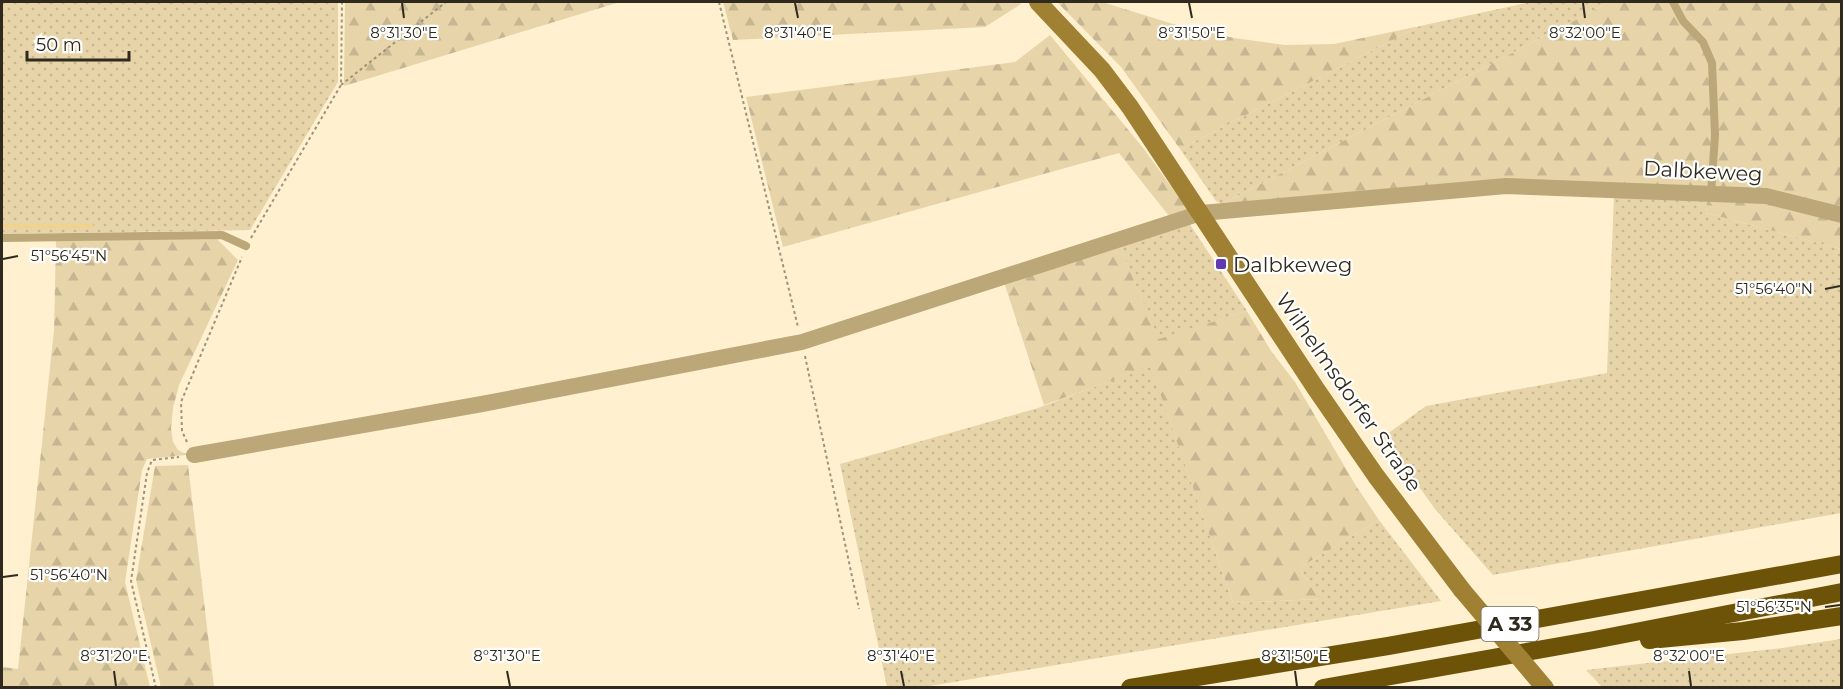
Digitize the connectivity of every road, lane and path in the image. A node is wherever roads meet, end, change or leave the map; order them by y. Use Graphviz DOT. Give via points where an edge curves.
graph roads {
  1 [pos="342,2"];
  2 [pos="446,2"];
  3 [pos="719,2"];
  4 [pos="1038,2"];
  5 [pos="1673,2"];
  6 [pos="341,85"];
  7 [pos="1711,194"];
  8 [pos="1201,213"];
  9 [pos="1842,215"];
  10 [pos="2,238"];
  11 [pos="246,246"];
  12 [pos="802,342"];
  13 [pos="194,455"];
  14 [pos="1842,564"];
  15 [pos="1842,591"];
  16 [pos="859,609"];
  17 [pos="1842,616"];
  18 [pos="1594,640"];
  19 [pos="156,687"];
  20 [pos="1130,687"];
  21 [pos="1323,687"];
  22 [pos="1545,687"];
  1 -- 6 [label="path"];
  2 -- 6 [label="path"];
  3 -- 12 [label="path"];
  4 -- 8 [label="street, Wilhelmsdorfer Straße" via="1102,70"];
  5 -- 7 [label="lane" via="1683,21 1703,42 1712,63 1715,135"];
  6 -- 11 [label="path"];
  7 -- 8 [label="street, Dalbkeweg" via="1506,186"];
  7 -- 9 [label="street, Dalbkeweg" via="1766,196"];
  8 -- 12 [label="street, Dalbkeweg"];
  8 -- 22 [label="street, Wilhelmsdorfer Straße, bridge" via="1376,476 1462,590"];
  10 -- 11 [label="lane" via="222,235"];
  11 -- 13 [label="path" via="181,402 182,431"];
  12 -- 13 [label="street, Dalbkeweg"];
  12 -- 16 [label="path"];
  13 -- 19 [label="path" via="152,460 147,473 131,581"];
  14 -- 20 [label="highway, A 33" via="1388,646"];
  15 -- 18 [label="highway, A 33"];
  17 -- 18 [label="highway" via="1743,631"];
  18 -- 21 [label="highway, A 33"];
}
